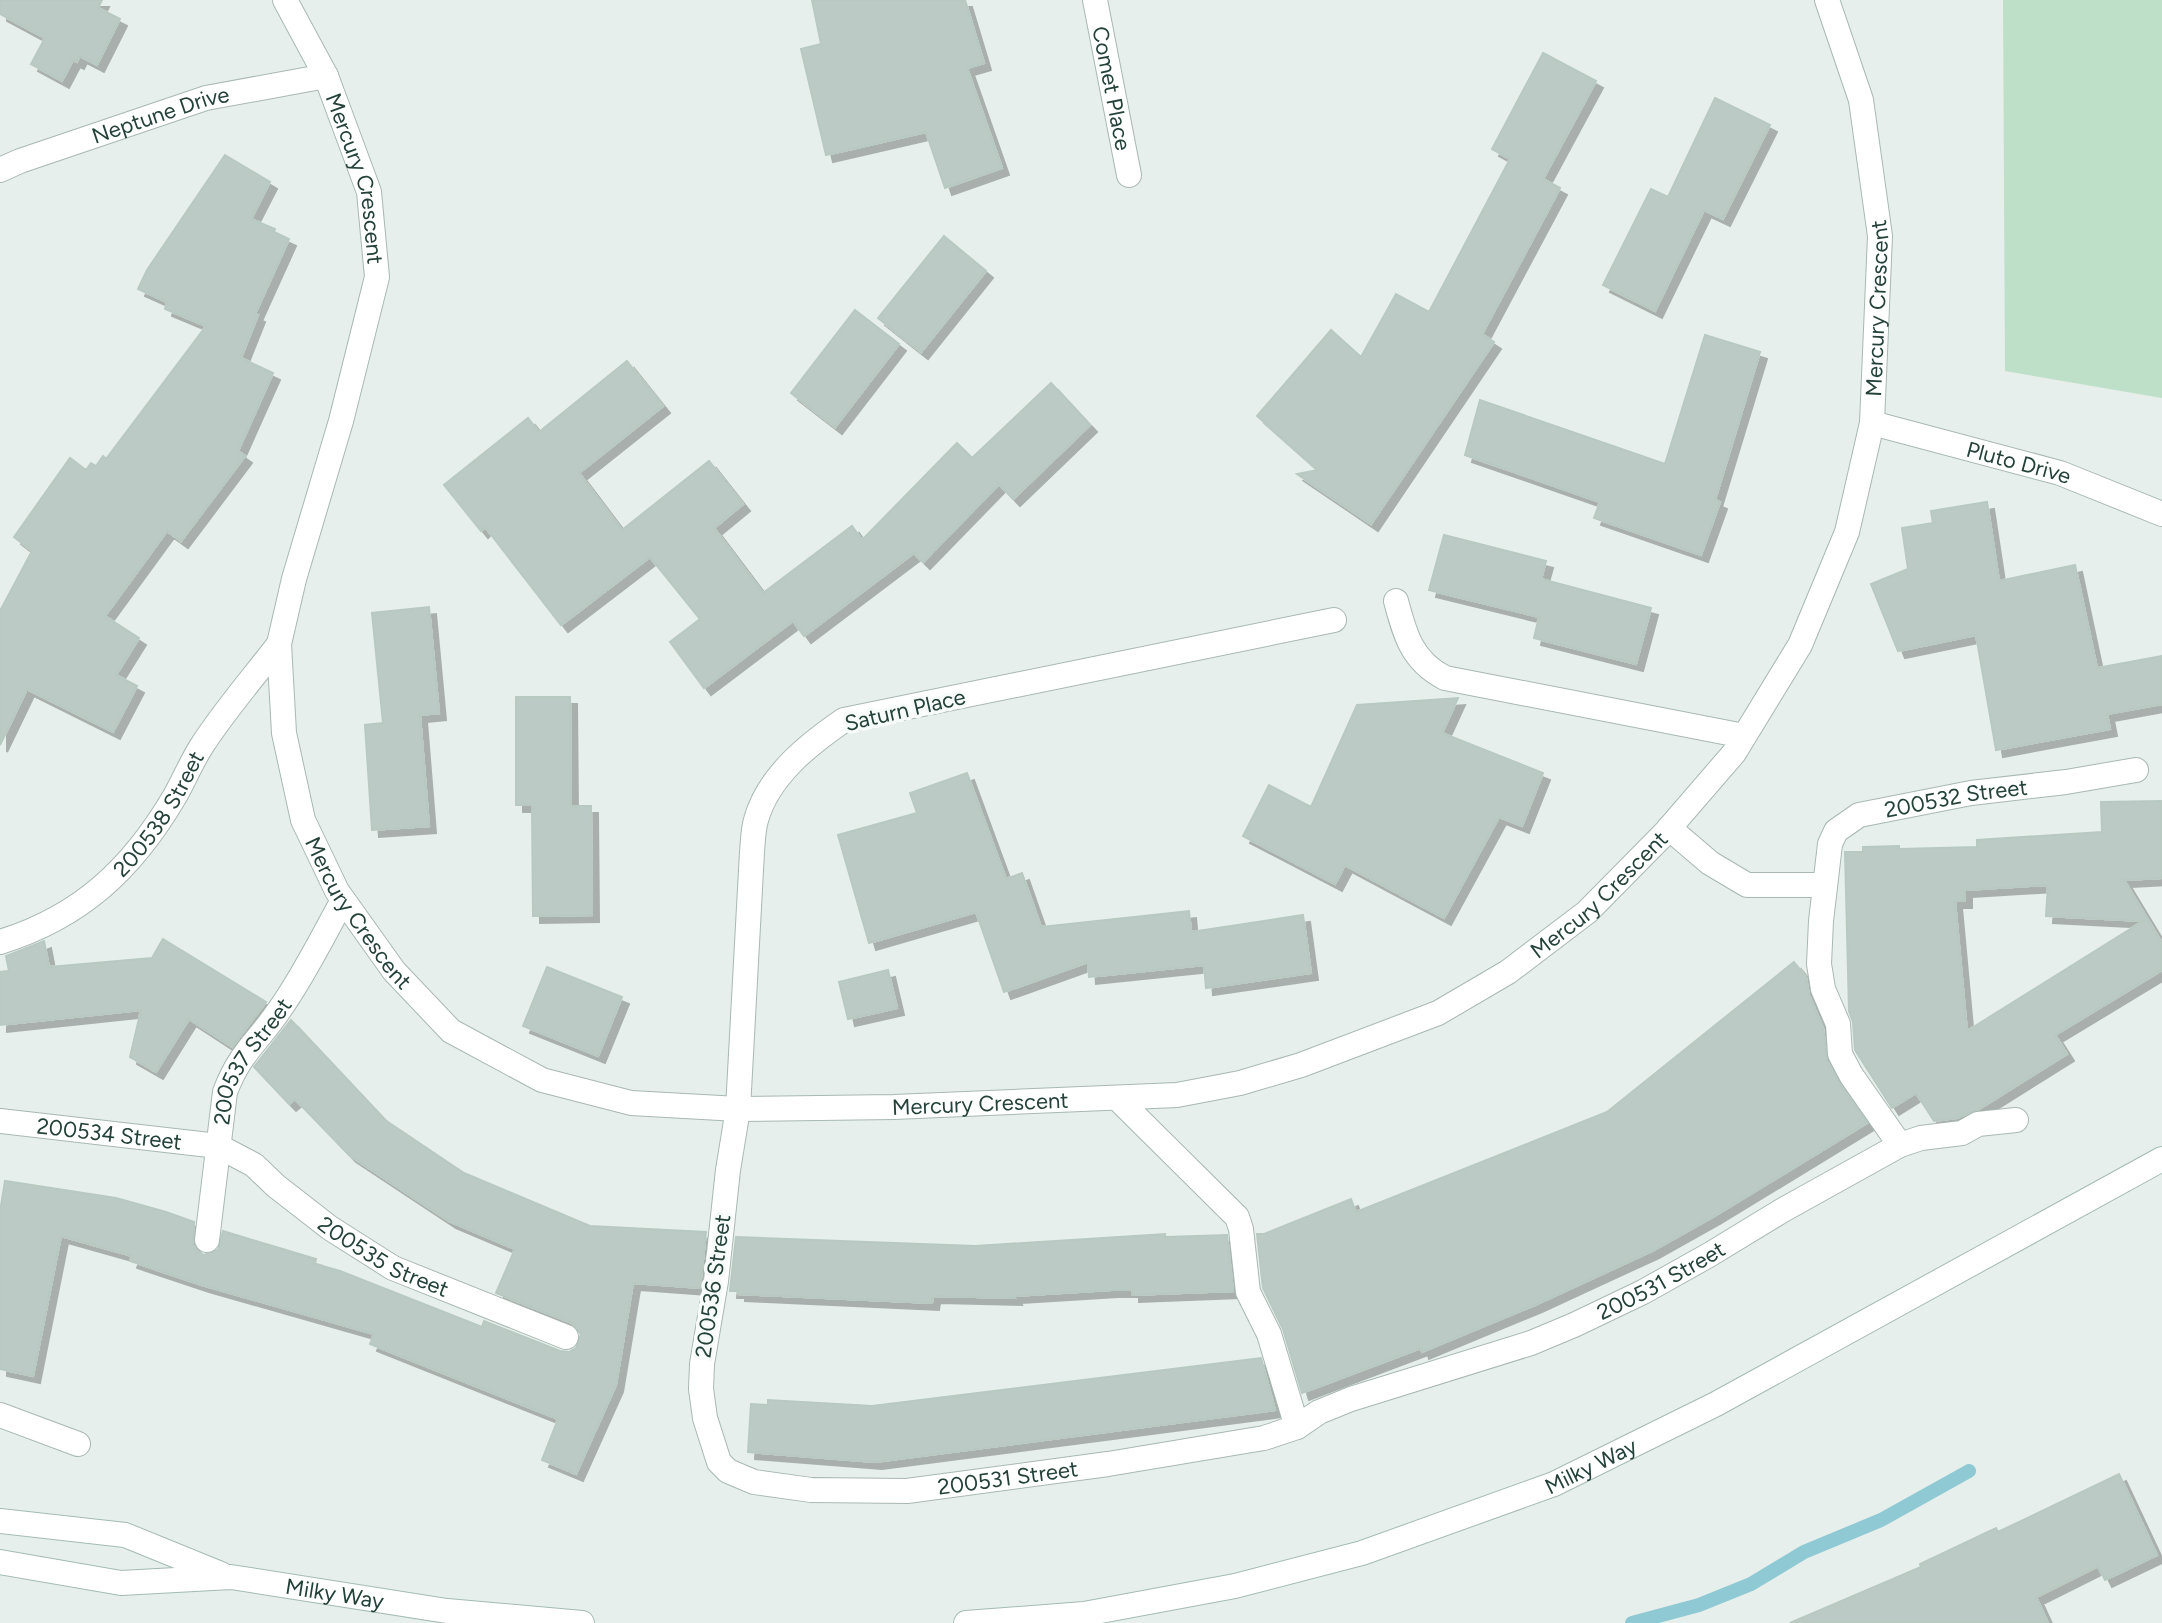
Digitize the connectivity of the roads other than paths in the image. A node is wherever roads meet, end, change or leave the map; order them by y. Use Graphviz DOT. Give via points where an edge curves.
graph roads {
  1 [pos="285,0"];
  2 [pos="1095,0"];
  3 [pos="1827,0"];
  4 [pos="326,76"];
  5 [pos="0,170"];
  6 [pos="1129,175"];
  7 [pos="1872,423"];
  8 [pos="2162,514"];
  9 [pos="1396,601"];
  10 [pos="1334,620"];
  11 [pos="279,644"];
  12 [pos="1744,736"];
  13 [pos="2136,770"];
  14 [pos="1669,828"];
  15 [pos="1825,885"];
  16 [pos="343,900"];
  17 [pos="0,942"];
  18 [pos="1118,1099"];
  19 [pos="738,1109"];
  20 [pos="2016,1120"];
  21 [pos="0,1121"];
  22 [pos="1900,1145"];
  23 [pos="218,1146"];
  24 [pos="2162,1159"];
  25 [pos="207,1240"];
  26 [pos="566,1337"];
  27 [pos="0,1415"];
  28 [pos="1297,1427"];
  29 [pos="78,1444"];
  30 [pos="719,1462"];
  31 [pos="0,1521"];
  32 [pos="0,1562"];
  33 [pos="231,1577"];
  34 [pos="582,1623"];
  35 [pos="966,1623"];
  1 -- 4 [label="street, Mercury Crescent"];
  2 -- 6 [label="street, Comet Place"];
  3 -- 7 [label="street, Mercury Crescent" via="1861,100 1880,236"];
  4 -- 5 [label="street, Neptune Drive" via="206,98"];
  4 -- 11 [label="street, Mercury Crescent" via="369,192 377,277"];
  7 -- 8 [label="street, Pluto Drive" via="2060,473"];
  7 -- 12 [label="street, Mercury Crescent" via="1847,532 1800,645"];
  9 -- 12 [label="street" via="1414,654 1445,678"];
  10 -- 19 [label="street, Saturn Place" via="844,720 811,743 787,768 756,818"];
  11 -- 16 [label="street, Mercury Crescent" via="284,733 303,820"];
  11 -- 17 [label="street, 200538 Street" via="202,746 174,798 121,869 89,900 57,920"];
  12 -- 14 [label="street, Mercury Crescent"];
  13 -- 15 [label="street, 200532 Street" via="1859,815 1836,831"];
  14 -- 15 [label="street" via="1710,863 1747,885"];
  14 -- 18 [label="street, Mercury Crescent" via="1587,912 1508,972 1438,1013 1240,1083"];
  15 -- 22 [label="street, 200532 Street" via="1819,964 1838,1024 1840,1054"];
  16 -- 19 [label="street, Mercury Crescent" via="394,971 451,1031 542,1080 631,1103"];
  16 -- 23 [label="street, 200537 Street" via="279,1010 234,1069 225,1092"];
  18 -- 19 [label="street, Mercury Crescent"];
  18 -- 28 [label="street" via="1237,1217 1248,1292 1269,1334"];
  19 -- 30 [label="street, 200536 Street" via="702,1364 705,1418"];
  20 -- 22 [label="street, 200531 Street" via="1978,1124 1962,1133"];
  21 -- 23 [label="street, 200534 Street"];
  22 -- 28 [label="street, 200531 Street" via="1643,1292 1574,1325 1351,1399"];
  23 -- 25 [label="street, 200537 Street"];
  23 -- 26 [label="street, 200535 Street" via="254,1165 330,1228 393,1268"];
  24 -- 35 [label="street, Milky Way" via="1716,1404 1554,1484 1362,1553 1235,1586 1084,1614"];
  27 -- 29 [label="street"];
  28 -- 30 [label="street, 200531 Street" via="1241,1443 907,1491 811,1490 754,1482"];
  31 -- 33 [label="street, Milky Way" via="125,1535"];
  32 -- 33 [label="street, Milky Way" via="121,1583"];
  33 -- 34 [label="street, Milky Way" via="447,1611"];
}
